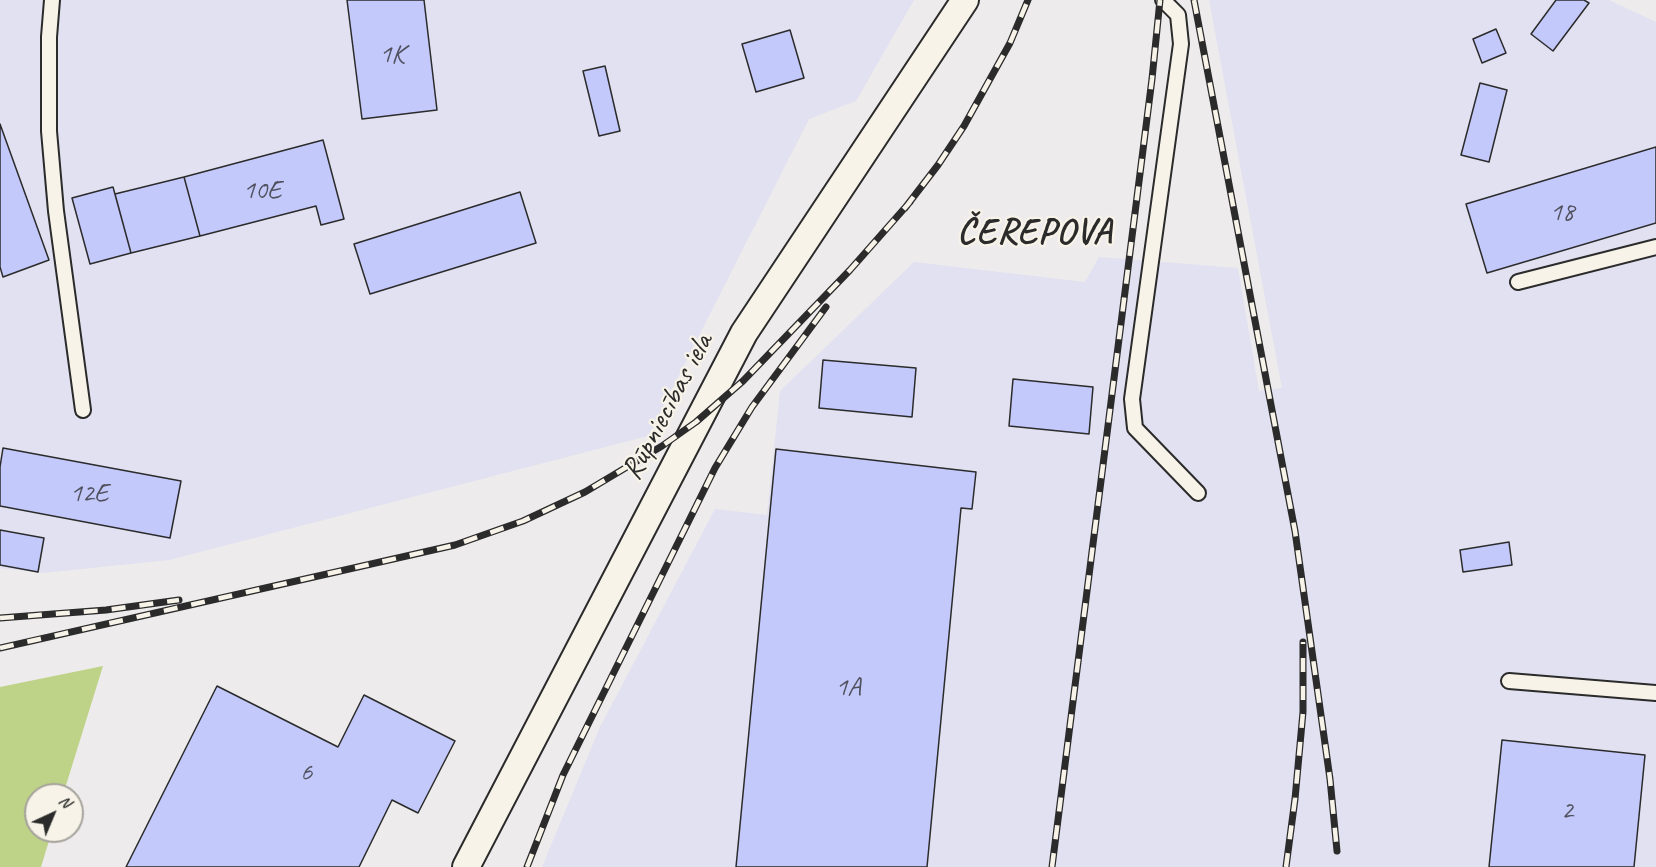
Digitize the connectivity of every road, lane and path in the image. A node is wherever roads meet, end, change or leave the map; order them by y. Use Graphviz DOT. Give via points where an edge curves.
graph roads {
  1 [pos="52,0"];
  2 [pos="965,0"];
  3 [pos="1163,0"];
  4 [pos="1656,247"];
  5 [pos="1518,282"];
  6 [pos="83,410"];
  7 [pos="1198,493"];
  8 [pos="1509,681"];
  9 [pos="1656,693"];
  10 [pos="466,867"];
  1 -- 6 [label="lane" via="49,131"];
  2 -- 10 [label="street, Rūpniecības iela" via="744,333"];
  3 -- 7 [label="lane" via="1178,15 1181,44 1132,399 1135,428"];
  4 -- 5 [label="lane"];
  8 -- 9 [label="lane"];
}
